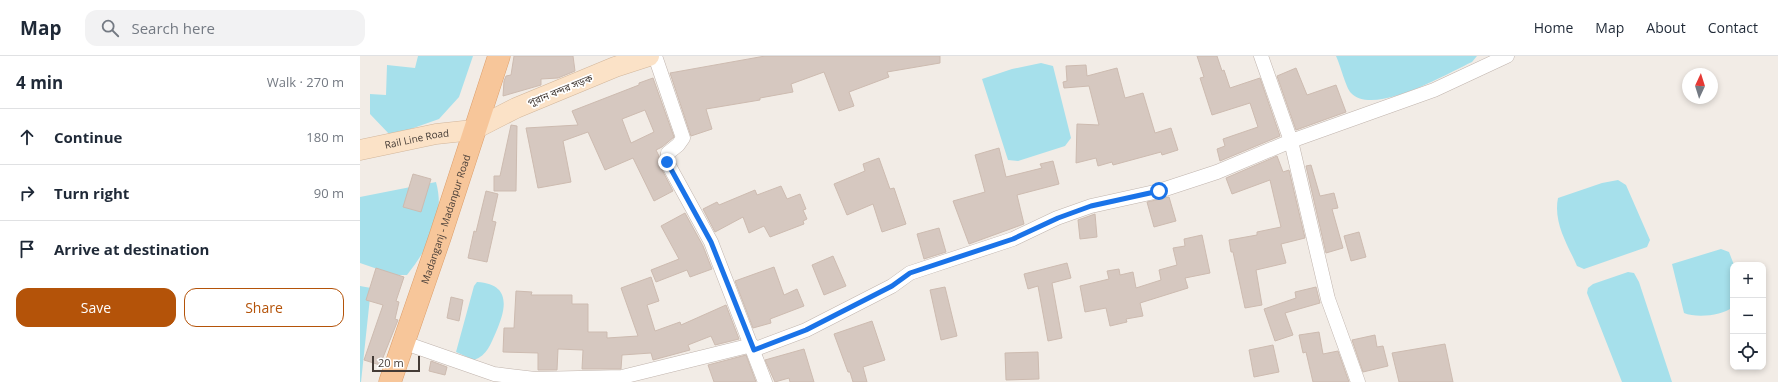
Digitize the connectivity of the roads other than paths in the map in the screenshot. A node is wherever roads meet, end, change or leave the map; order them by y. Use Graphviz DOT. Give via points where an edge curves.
graph roads {
  1 [pos="499,56"];
  2 [pos="649,56"];
  3 [pos="655,56"];
  4 [pos="1261,56"];
  5 [pos="1507,56"];
  6 [pos="474,130"];
  7 [pos="1291,141"];
  8 [pos="360,150"];
  9 [pos="402,342"];
  10 [pos="753,347"];
  11 [pos="390,382"];
  12 [pos="765,382"];
  13 [pos="1358,382"];
  1 -- 6 [label="main road, Madanganj - Madanpur Road"];
  2 -- 6 [label="street, পুরান বন্দর সড়ক" via="615,67 516,108"];
  3 -- 10 [label="street" via="683,138 668,153 667,162 711,242"];
  4 -- 7 [label="street"];
  5 -- 7 [label="street" via="1434,90"];
  6 -- 8 [label="street, Rail Line Road" via="436,134"];
  6 -- 9 [label="main road, Madanganj - Madanpur Road" via="440,237"];
  7 -- 10 [label="street" via="1217,172 1159,191 1091,206 1013,239 910,273 892,286 806,330"];
  7 -- 13 [label="street" via="1328,299"];
  9 -- 10 [label="street" via="494,374 535,379 622,377"];
  9 -- 11 [label="main road, Madanganj - Madanpur Road"];
  10 -- 12 [label="street"];
}
